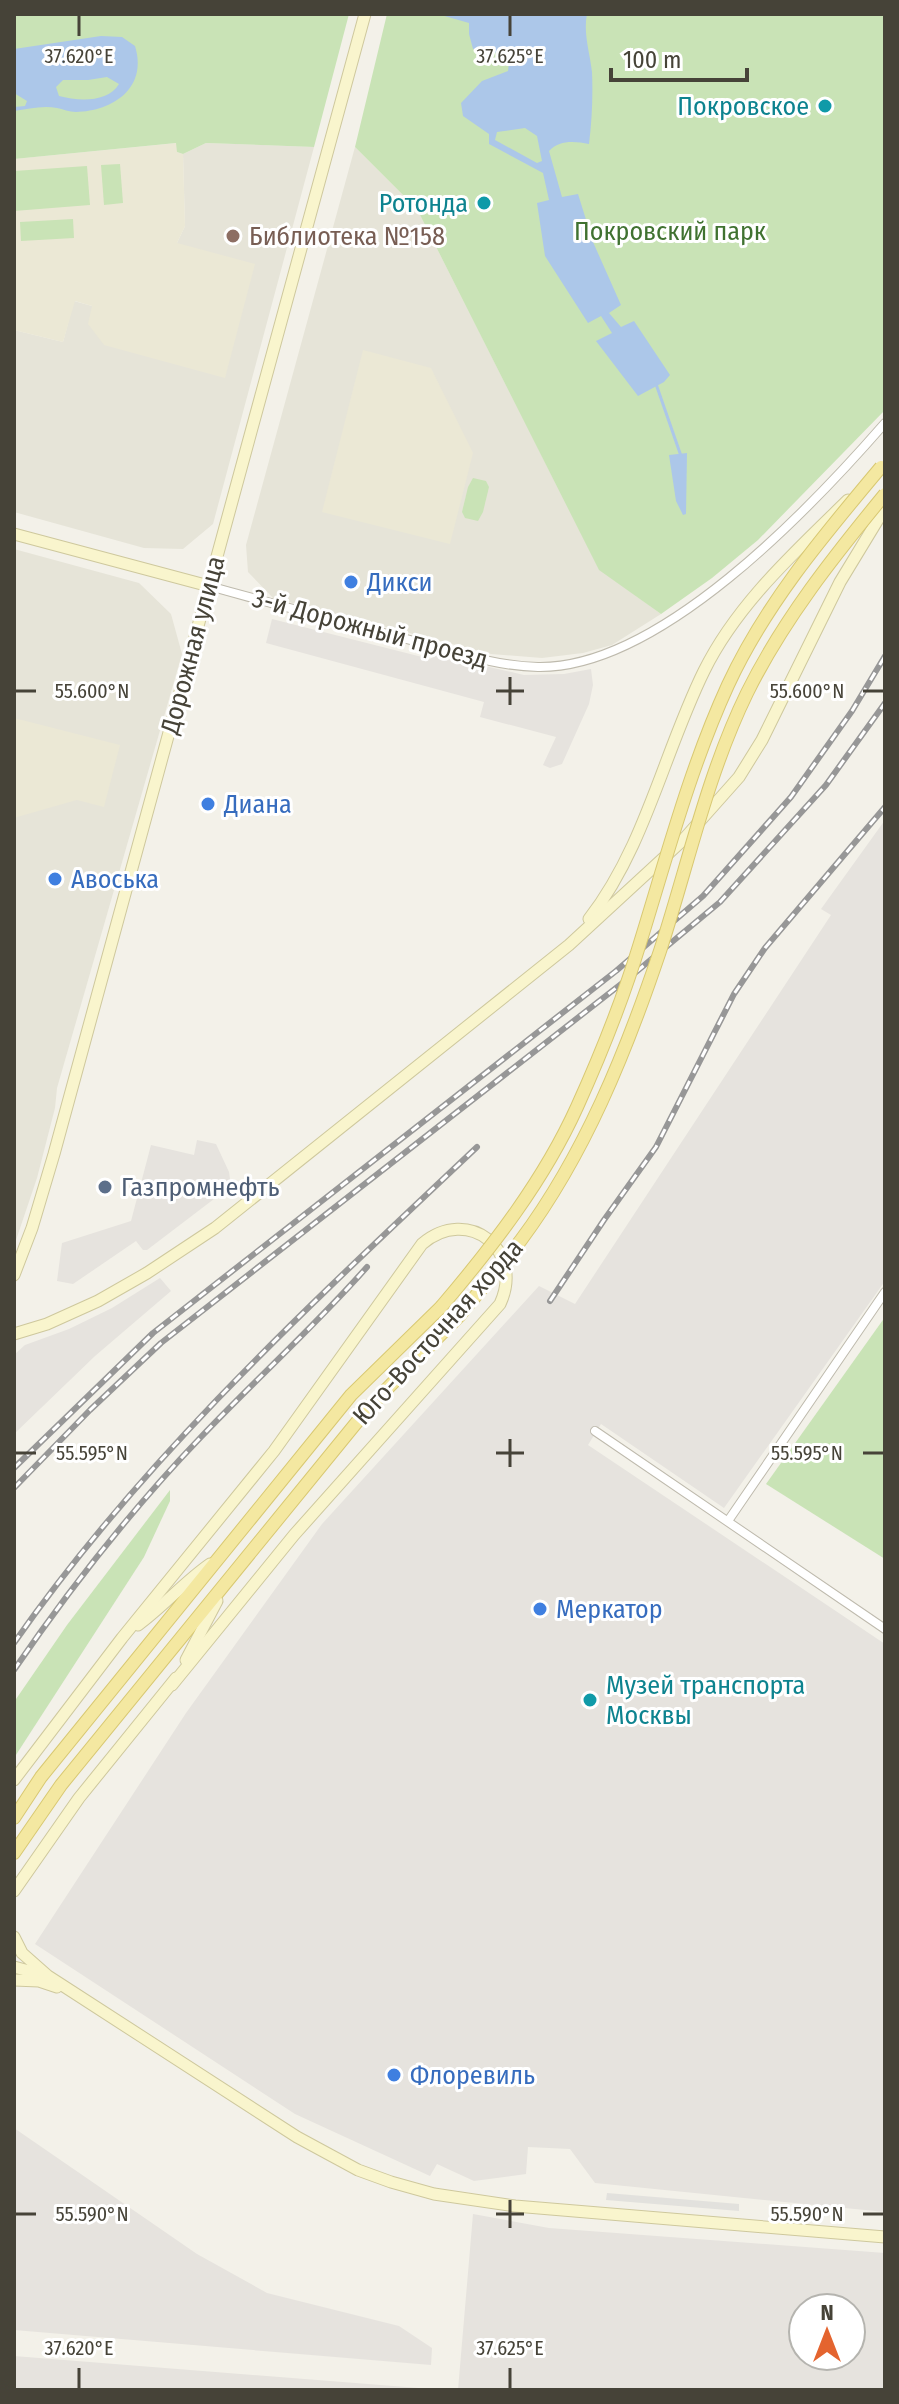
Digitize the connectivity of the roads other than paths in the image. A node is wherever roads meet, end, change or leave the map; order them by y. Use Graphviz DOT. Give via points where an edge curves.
graph roads {
  1 [pos="365,14"];
  2 [pos="885,423"];
  3 [pos="883,464"];
  4 [pos="885,494"];
  5 [pos="885,508"];
  6 [pos="14,534"];
  7 [pos="209,586"];
  8 [pos="569,945"];
  9 [pos="14,1275"];
  10 [pos="885,1292"];
  11 [pos="14,1334"];
  12 [pos="595,1431"];
  13 [pos="728,1521"];
  14 [pos="217,1559"];
  15 [pos="236,1573"];
  16 [pos="885,1629"];
  17 [pos="122,1638"];
  18 [pos="172,1685"];
  19 [pos="14,1780"];
  20 [pos="14,1818"];
  21 [pos="14,1853"];
  22 [pos="29,1870"];
  23 [pos="14,1891"];
  24 [pos="14,1901"];
  25 [pos="14,1937"];
  26 [pos="14,1967"];
  27 [pos="48,1976"];
  28 [pos="14,1980"];
  29 [pos="79,1996"];
  30 [pos="885,2237"];
  1 -- 7 [label="street, Дорожная улица"];
  2 -- 7 [label="street, 3-й Дорожный проезд" via="802,513 734,573 646,637 581,662 540,667 485,660"];
  3 -- 8 [label="street, bridge" via="749,601 725,635 704,670 637,834 603,902"];
  3 -- 14 [label="main road, Юго-Восточная хорда, bridge" via="806,558 730,681 698,754 607,1036 576,1110 527,1196 441,1307 351,1395"];
  4 -- 15 [label="main road, Юго-Восточная хорда, bridge" via="787,622 748,692 717,761 659,952 574,1157 522,1239 460,1315 370,1406"];
  5 -- 8 [label="street" via="840,582 739,777 683,840"];
  6 -- 7 [label="street, 3-й Дорожный проезд"];
  7 -- 9 [label="street, Дорожная улица" via="54,1154"];
  8 -- 11 [label="street" via="215,1228 98,1301"];
  10 -- 13 [label="street"];
  12 -- 13 [label="street"];
  13 -- 16 [label="street"];
  14 -- 17 [label="street"];
  14 -- 20 [label="main road, Юго-Восточная хорда" via="41,1777"];
  15 -- 18 [label="street"];
  15 -- 21 [label="main road, Юго-Восточная хорда" via="61,1785"];
  17 -- 18 [label="street" via="274,1451 422,1244 449,1229 484,1236 508,1270 500,1304 294,1535"];
  17 -- 19 [label="street"];
  18 -- 22 [label="street" via="79,1798"];
  22 -- 23 [label="street"];
  22 -- 24 [label="street"];
  25 -- 27 [label="street" via="22,1953"];
  26 -- 27 [label="street"];
  27 -- 29 [label="street"];
  28 -- 29 [label="street" via="39,1981"];
  29 -- 30 [label="street" via="297,2137 358,2170 434,2194 515,2206"];
}
